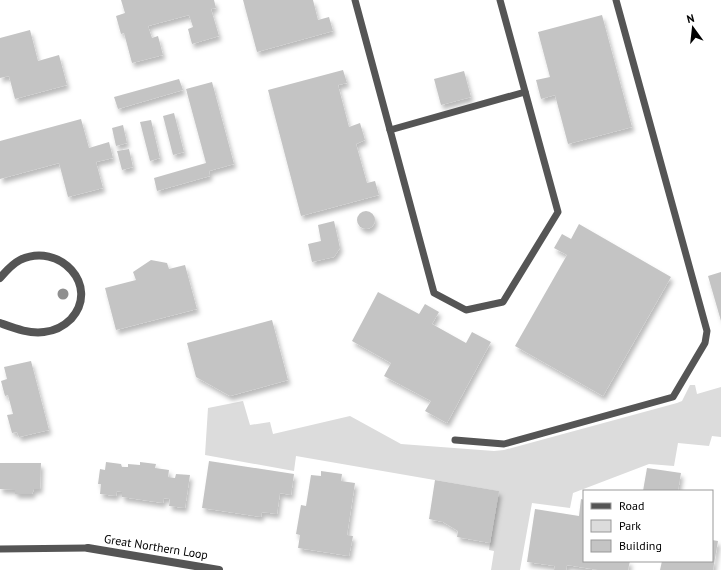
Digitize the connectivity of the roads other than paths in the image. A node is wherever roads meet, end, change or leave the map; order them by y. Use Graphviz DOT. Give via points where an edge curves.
graph roads {
  1 [pos="356,0"];
  2 [pos="500,0"];
  3 [pos="616,0"];
  4 [pos="526,92"];
  5 [pos="390,130"];
  6 [pos="0,278"];
  7 [pos="0,323"];
  8 [pos="454,440"];
  9 [pos="88,548"];
  10 [pos="0,549"];
  11 [pos="219,570"];
  1 -- 5 [label="lane"];
  2 -- 4 [label="lane"];
  3 -- 8 [label="lane" via="707,331 705,344 673,396 504,444"];
  4 -- 5 [label="lane"];
  4 -- 5 [label="lane" via="558,212 503,302 466,310 434,293"];
  6 -- 7 [label="street" via="20,260 38,255 48,256 68,266 78,281 80,291 78,308 74,315 67,323 50,332 32,332"];
  9 -- 10 [label="lane"];
  9 -- 11 [label="street, Great Northern Loop"];
}
